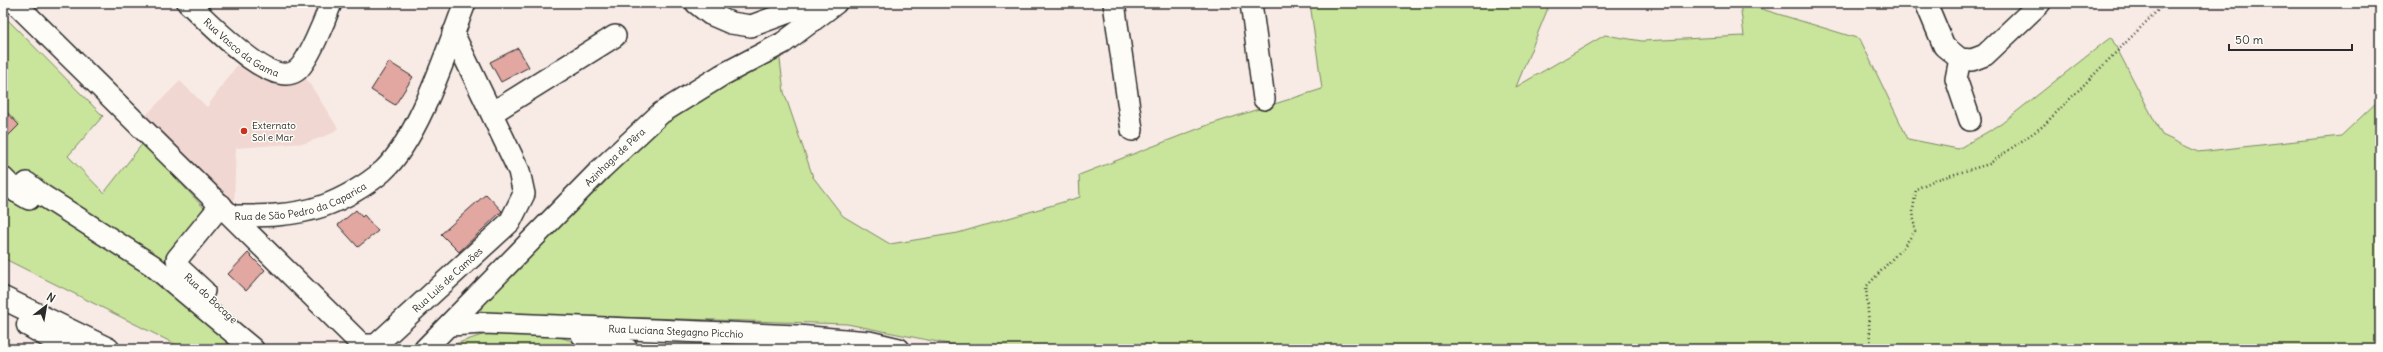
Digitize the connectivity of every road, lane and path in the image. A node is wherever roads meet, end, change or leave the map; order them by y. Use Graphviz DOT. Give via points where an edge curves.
graph roads {
  1 [pos="15,3"];
  2 [pos="188,3"];
  3 [pos="331,3"];
  4 [pos="465,3"];
  5 [pos="696,3"];
  6 [pos="814,3"];
  7 [pos="836,3"];
  8 [pos="1114,3"];
  9 [pos="1251,3"];
  10 [pos="1926,3"];
  11 [pos="2040,3"];
  12 [pos="2165,3"];
  13 [pos="454,32"];
  14 [pos="614,36"];
  15 [pos="1960,59"];
  16 [pos="1264,99"];
  17 [pos="492,113"];
  18 [pos="1970,120"];
  19 [pos="1132,130"];
  20 [pos="16,184"];
  21 [pos="227,210"];
  22 [pos="3,298"];
  23 [pos="3,311"];
  24 [pos="450,325"];
  25 [pos="554,327"];
  26 [pos="797,336"];
  27 [pos="70,349"];
  28 [pos="108,349"];
  29 [pos="235,349"];
  30 [pos="253,349"];
  31 [pos="266,349"];
  32 [pos="425,349"];
  33 [pos="627,349"];
  34 [pos="782,349"];
  35 [pos="899,349"];
  36 [pos="1871,349"];
  1 -- 21 [label="street, Rua de São Pedro da Caparica"];
  2 -- 3 [label="street, Rua Vasco da Gama" via="261,67 278,75 286,75 302,66 326,20"];
  4 -- 13 [label="street, Rua de São Pedro da Caparica"];
  5 -- 6 [label="street" via="710,14 731,23 752,26"];
  7 -- 24 [label="street, Azinhaga de Pêra" via="783,44 722,75 661,113 601,169"];
  8 -- 19 [label="street"];
  9 -- 16 [label="street"];
  10 -- 15 [label="street" via="1944,46"];
  11 -- 15 [label="street" via="1984,55 1972,60"];
  12 -- 36 [label="path" via="2043,126 1989,164 1935,180 1916,190 1913,210 1915,231 1866,286"];
  13 -- 17 [label="street, Rua Luís de Camões"];
  13 -- 21 [label="street, Rua de São Pedro da Caparica" via="414,128 383,171 345,196 322,206 271,216"];
  14 -- 17 [label="street"];
  15 -- 18 [label="street" via="1956,79"];
  17 -- 21 [label="street, Rua Luís de Camões" via="519,171 524,194 510,222 376,345 362,345"];
  20 -- 29 [label="street" via="140,269"];
  20 -- 30 [label="street" via="42,195 152,265"];
  21 -- 31 [label="street, Rua do Bocage" via="180,253 177,264"];
  22 -- 28 [label="main road"];
  23 -- 27 [label="main road"];
  24 -- 25 [label="street, Rua Luciana Stegagno Picchio"];
  24 -- 32 [label="street, Azinhaga de Pêra"];
  25 -- 26 [label="street, Rua Luciana Stegagno Picchio"];
  25 -- 33 [label="street"];
  26 -- 34 [label="street"];
  26 -- 35 [label="street, Rua Luciana Stegagno Picchio" via="869,342"];
}
